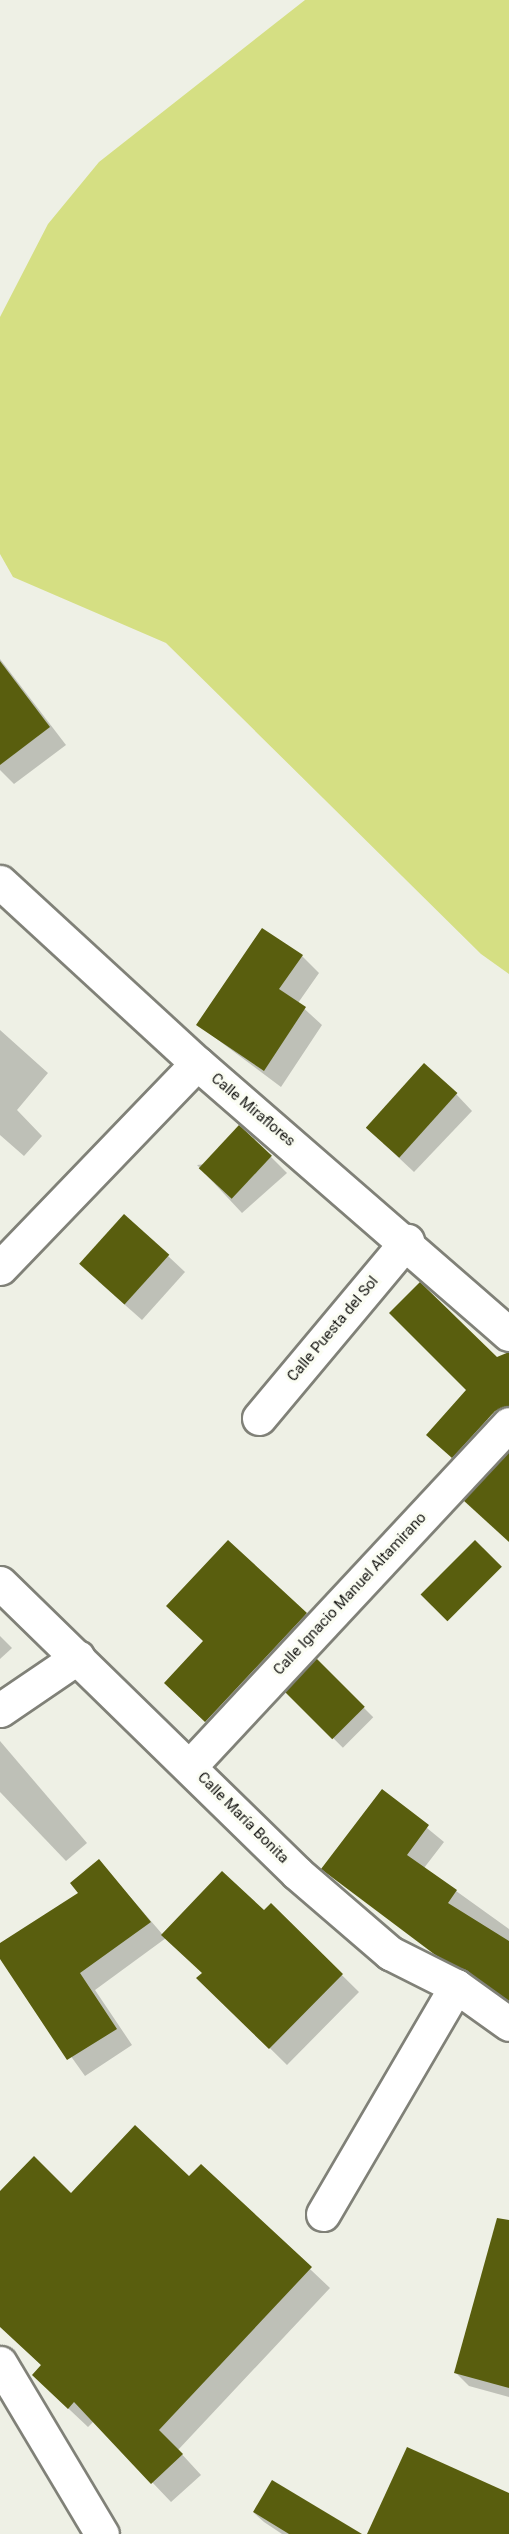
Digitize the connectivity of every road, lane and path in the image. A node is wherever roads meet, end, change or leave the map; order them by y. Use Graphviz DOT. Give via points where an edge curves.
graph roads {
  1 [pos="0,882"];
  2 [pos="197,1063"];
  3 [pos="407,1241"];
  4 [pos="0,1268"];
  5 [pos="509,1334"];
  6 [pos="259,1418"];
  7 [pos="509,1424"];
  8 [pos="0,1582"];
  9 [pos="78,1657"];
  10 [pos="0,1710"];
  11 [pos="191,1765"];
  12 [pos="456,1986"];
  13 [pos="509,2024"];
  14 [pos="323,2214"];
  15 [pos="0,2363"];
  16 [pos="102,2534"];
  1 -- 2 [label="street, Calle Miraflores"];
  2 -- 3 [label="street, Calle Miraflores"];
  2 -- 4 [label="street"];
  3 -- 5 [label="street, Calle Miraflores"];
  3 -- 6 [label="street, Calle Puesta del Sol"];
  7 -- 11 [label="street, Calle Ignacio Manuel Altamirano"];
  8 -- 9 [label="street, Calle María Bonita"];
  9 -- 10 [label="street"];
  9 -- 11 [label="street, Calle María Bonita"];
  11 -- 12 [label="street, Calle María Bonita" via="297,1873 390,1953"];
  12 -- 13 [label="street, Calle María Bonita"];
  12 -- 14 [label="street"];
  15 -- 16 [label="street"];
}
